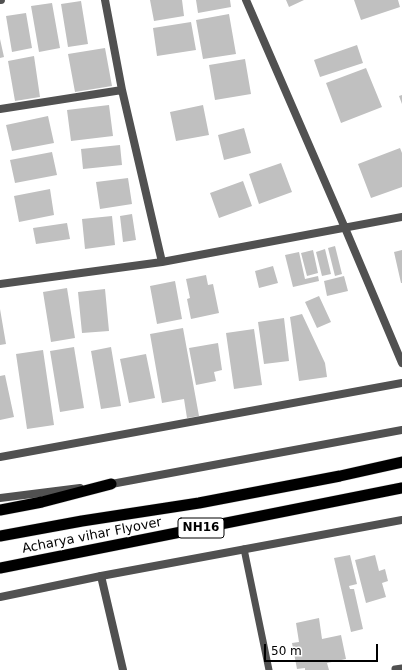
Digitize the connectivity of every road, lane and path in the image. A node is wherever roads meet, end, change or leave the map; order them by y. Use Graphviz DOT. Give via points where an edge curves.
graph roads {
  1 [pos="105,0"];
  2 [pos="246,0"];
  3 [pos="122,90"];
  4 [pos="0,109"];
  5 [pos="402,217"];
  6 [pos="345,228"];
  7 [pos="162,262"];
  8 [pos="0,284"];
  9 [pos="402,363"];
  10 [pos="402,383"];
  11 [pos="402,430"];
  12 [pos="0,457"];
  13 [pos="402,462"];
  14 [pos="111,484"];
  15 [pos="402,488"];
  16 [pos="0,498"];
  17 [pos="0,510"];
  18 [pos="402,520"];
  19 [pos="0,536"];
  20 [pos="244,549"];
  21 [pos="0,568"];
  22 [pos="101,576"];
  23 [pos="0,597"];
  24 [pos="123,670"];
  25 [pos="270,670"];
  1 -- 3 [label="street"];
  2 -- 6 [label="street"];
  3 -- 4 [label="street"];
  3 -- 7 [label="street"];
  5 -- 6 [label="street"];
  6 -- 7 [label="street"];
  6 -- 9 [label="street"];
  7 -- 8 [label="street"];
  10 -- 12 [label="street"];
  11 -- 14 [label="street"];
  13 -- 19 [label="highway, Acharya vihar Flyover / NH16" via="199,503"];
  14 -- 16 [label="street"];
  14 -- 17 [label="highway"];
  15 -- 21 [label="highway, Acharya vihar Flyover / NH16"];
  18 -- 20 [label="street"];
  20 -- 22 [label="street"];
  20 -- 25 [label="lane"];
  22 -- 23 [label="street"];
  22 -- 24 [label="street"];
}
